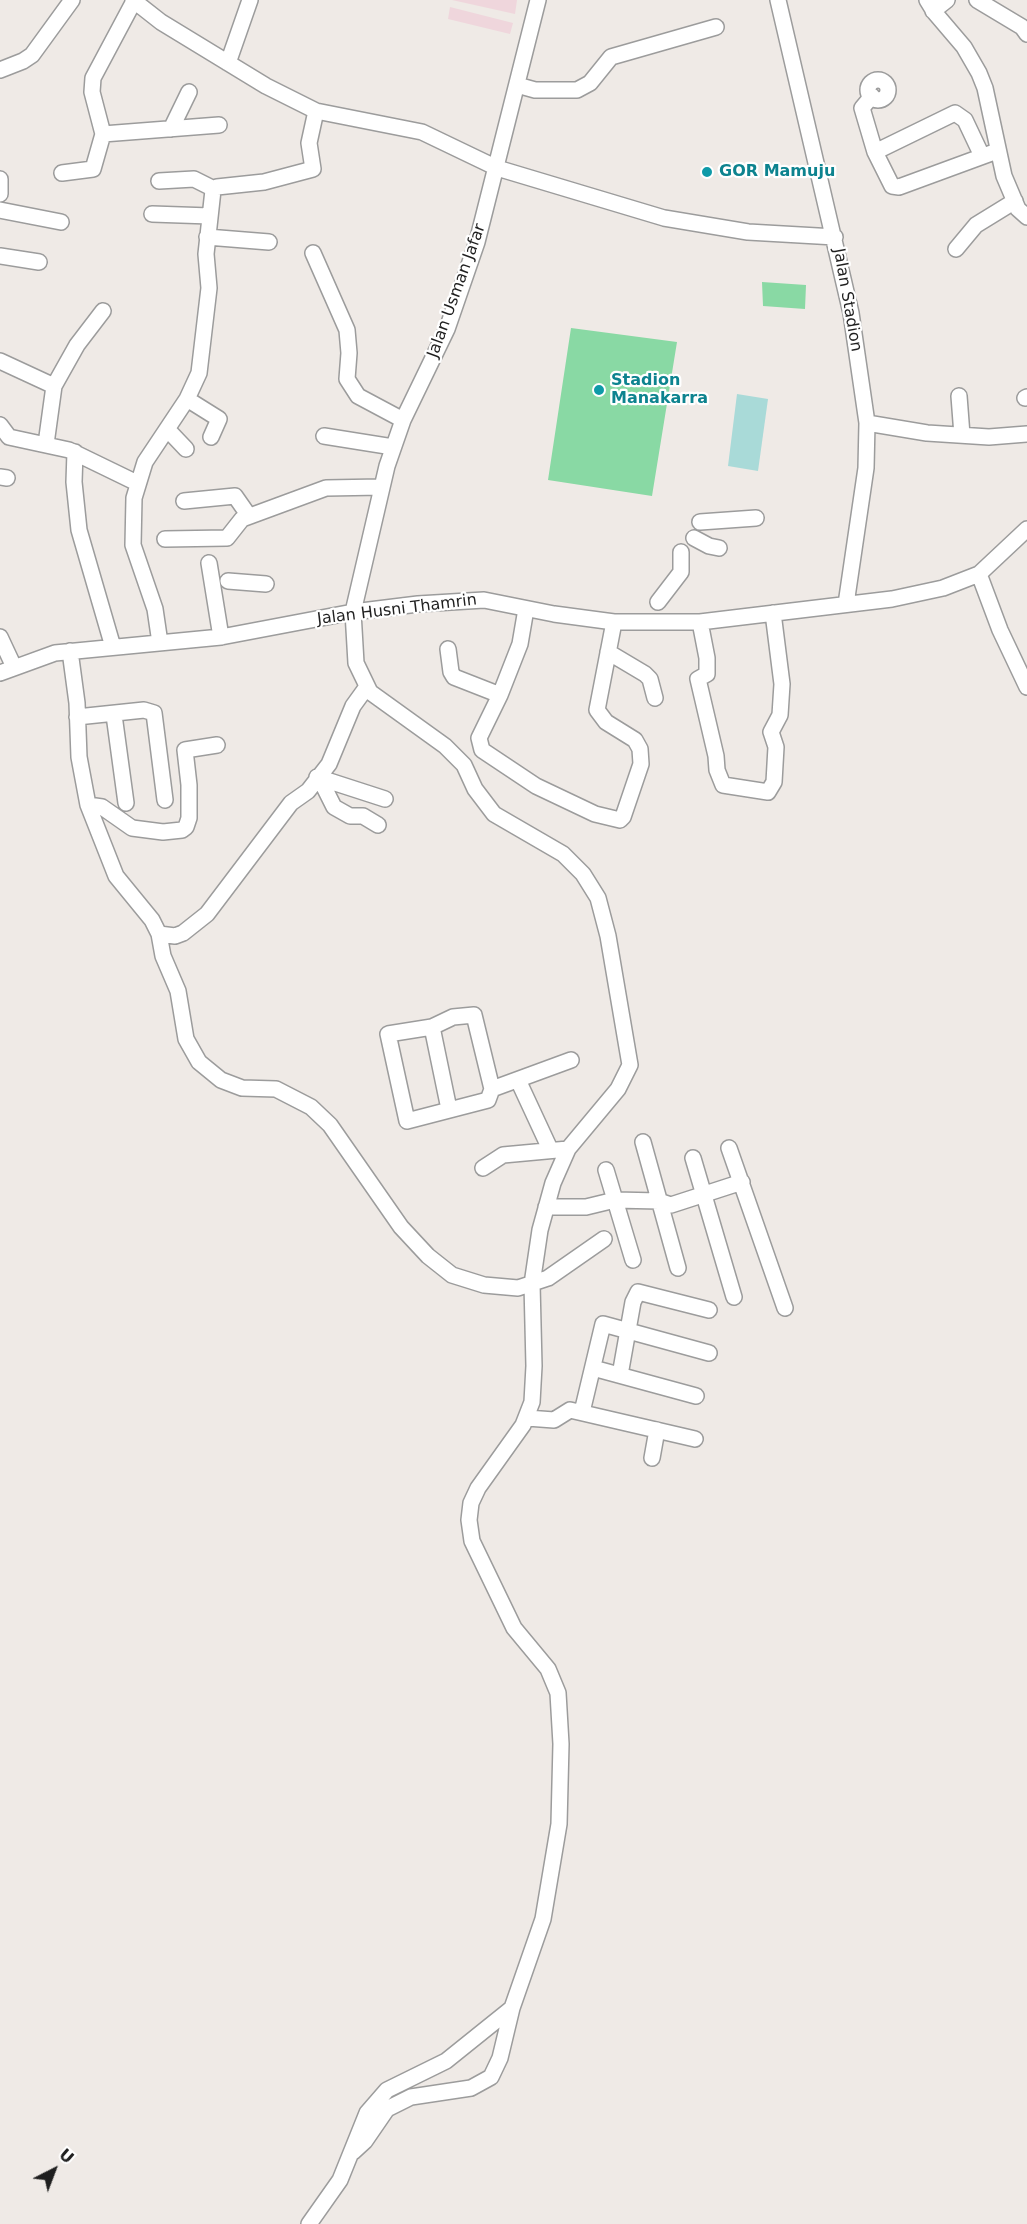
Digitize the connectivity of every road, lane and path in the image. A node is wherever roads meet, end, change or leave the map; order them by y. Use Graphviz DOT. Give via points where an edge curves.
graph roads {
  1 [pos="72,0"];
  2 [pos="134,0"];
  3 [pos="250,0"];
  4 [pos="535,0"];
  5 [pos="778,0"];
  6 [pos="947,0"];
  7 [pos="977,0"];
  8 [pos="930,6"];
  9 [pos="716,27"];
  10 [pos="1027,34"];
  11 [pos="228,63"];
  12 [pos="0,70"];
  13 [pos="517,85"];
  14 [pos="189,92"];
  15 [pos="872,96"];
  16 [pos="316,111"];
  17 [pos="219,125"];
  18 [pos="171,129"];
  19 [pos="104,134"];
  20 [pos="998,151"];
  21 [pos="875,152"];
  22 [pos="982,156"];
  23 [pos="497,168"];
  24 [pos="62,173"];
  25 [pos="0,179"];
  26 [pos="159,181"];
  27 [pos="214,189"];
  28 [pos="0,194"];
  29 [pos="1015,201"];
  30 [pos="0,210"];
  31 [pos="152,214"];
  32 [pos="210,216"];
  33 [pos="1027,217"];
  34 [pos="61,222"];
  35 [pos="207,237"];
  36 [pos="835,237"];
  37 [pos="269,242"];
  38 [pos="956,249"];
  39 [pos="313,253"];
  40 [pos="0,256"];
  41 [pos="39,262"];
  42 [pos="103,311"];
  43 [pos="0,361"];
  44 [pos="54,386"];
  45 [pos="959,396"];
  46 [pos="187,399"];
  47 [pos="403,420"];
  48 [pos="867,423"];
  49 [pos="0,424"];
  50 [pos="166,429"];
  51 [pos="1027,434"];
  52 [pos="962,435"];
  53 [pos="324,436"];
  54 [pos="211,437"];
  55 [pos="46,444"];
  56 [pos="393,447"];
  57 [pos="186,449"];
  58 [pos="75,452"];
  59 [pos="137,483"];
  60 [pos="381,487"];
  61 [pos="184,501"];
  62 [pos="249,516"];
  63 [pos="756,519"];
  64 [pos="700,522"];
  65 [pos="1027,529"];
  66 [pos="694,538"];
  67 [pos="165,539"];
  68 [pos="720,548"];
  69 [pos="681,552"];
  70 [pos="209,563"];
  71 [pos="979,574"];
  72 [pos="266,584"];
  73 [pos="215,601"];
  74 [pos="658,602"];
  75 [pos="846,604"];
  76 [pos="526,609"];
  77 [pos="353,612"];
  78 [pos="773,613"];
  79 [pos="614,622"];
  80 [pos="700,622"];
  81 [pos="0,637"];
  82 [pos="221,637"];
  83 [pos="160,643"];
  84 [pos="113,647"];
  85 [pos="448,649"];
  86 [pos="70,651"];
  87 [pos="608,652"];
  88 [pos="7,670"];
  89 [pos="1027,687"];
  90 [pos="366,688"];
  91 [pos="500,696"];
  92 [pos="655,698"];
  93 [pos="114,715"];
  94 [pos="77,717"];
  95 [pos="217,745"];
  96 [pos="319,778"];
  97 [pos="350,788"];
  98 [pos="385,799"];
  99 [pos="165,800"];
  100 [pos="126,803"];
  101 [pos="88,806"];
  102 [pos="159,934"];
  103 [pos="432,1027"];
  104 [pos="571,1060"];
  105 [pos="518,1080"];
  106 [pos="492,1089"];
  107 [pos="448,1108"];
  108 [pos="643,1142"];
  109 [pos="729,1148"];
  110 [pos="550,1149"];
  111 [pos="568,1149"];
  112 [pos="693,1158"];
  113 [pos="483,1168"];
  114 [pos="606,1170"];
  115 [pos="742,1182"];
  116 [pos="704,1193"];
  117 [pos="615,1200"];
  118 [pos="659,1201"];
  119 [pos="546,1207"];
  120 [pos="604,1239"];
  121 [pos="633,1260"];
  122 [pos="678,1268"];
  123 [pos="532,1284"];
  124 [pos="734,1297"];
  125 [pos="785,1308"];
  126 [pos="708,1310"];
  127 [pos="628,1332"];
  128 [pos="709,1353"];
  129 [pos="592,1368"];
  130 [pos="621,1375"];
  131 [pos="696,1396"];
  132 [pos="582,1412"];
  133 [pos="527,1418"];
  134 [pos="657,1430"];
  135 [pos="695,1440"];
  136 [pos="652,1458"];
  137 [pos="512,2008"];
  138 [pos="353,2152"];
  139 [pos="309,2224"];
  1 -- 12 [label="street" via="32,55"];
  2 -- 11 [label="street"];
  2 -- 19 [label="street" via="93,78 92,92"];
  3 -- 11 [label="street"];
  4 -- 13 [label="street, Jalan Usman Jafar"];
  5 -- 36 [label="street, Jalan Stadion"];
  6 -- 8 [label="street"];
  7 -- 10 [label="street"];
  8 -- 20 [label="street" via="964,47 979,73"];
  9 -- 13 [label="street" via="618,54 606,60 590,82 577,90 535,90"];
  11 -- 16 [label="street"];
  13 -- 23 [label="street, Jalan Usman Jafar"];
  14 -- 18 [label="street"];
  15 -- 21 [label="street" via="862,108"];
  16 -- 23 [label="street" via="422,132"];
  16 -- 27 [label="street" via="309,143 313,169 264,182"];
  17 -- 18 [label="street"];
  18 -- 19 [label="street"];
  19 -- 24 [label="street" via="93,169"];
  20 -- 22 [label="street"];
  20 -- 29 [label="street"];
  21 -- 22 [label="street" via="888,183 896,187"];
  21 -- 22 [label="street" via="955,113 965,120"];
  23 -- 36 [label="street" via="664,218 748,232"];
  23 -- 47 [label="street, Jalan Usman Jafar" via="447,328"];
  25 -- 28 [label="street"];
  26 -- 27 [label="street" via="194,179"];
  27 -- 32 [label="street"];
  29 -- 33 [label="street"];
  29 -- 38 [label="street" via="976,225"];
  30 -- 34 [label="street"];
  31 -- 32 [label="street"];
  32 -- 35 [label="street"];
  35 -- 37 [label="street"];
  35 -- 46 [label="street" via="209,288 200,366"];
  36 -- 48 [label="street, Jalan Stadion"];
  39 -- 47 [label="street" via="347,330 347,379 358,396"];
  40 -- 41 [label="street"];
  42 -- 44 [label="street" via="77,345"];
  43 -- 44 [label="street"];
  44 -- 55 [label="street"];
  45 -- 52 [label="street"];
  46 -- 50 [label="street"];
  46 -- 54 [label="street" via="219,419"];
  47 -- 56 [label="street, Jalan Usman Jafar"];
  48 -- 52 [label="street"];
  48 -- 75 [label="street, Jalan Stadion" via="866,468"];
  49 -- 55 [label="street" via="9,437"];
  50 -- 57 [label="street"];
  50 -- 59 [label="street"];
  51 -- 52 [label="street"];
  53 -- 56 [label="street"];
  55 -- 58 [label="street"];
  56 -- 60 [label="street, Jalan Usman Jafar"];
  58 -- 59 [label="street"];
  58 -- 84 [label="street" via="80,530"];
  59 -- 83 [label="street" via="133,545 155,609"];
  60 -- 62 [label="street" via="326,488"];
  60 -- 77 [label="street, Jalan Usman Jafar"];
  61 -- 62 [label="street" via="235,496"];
  62 -- 67 [label="street" via="238,522 227,538"];
  63 -- 64 [label="street"];
  65 -- 71 [label="street, Jalan Husni Thamrin"];
  66 -- 68 [label="street"];
  69 -- 74 [label="street" via="681,572"];
  70 -- 73 [label="street"];
  71 -- 75 [label="street, Jalan Husni Thamrin" via="917,594"];
  71 -- 89 [label="street"];
  72 -- 73 [label="street" via="227,578 225,597"];
  73 -- 82 [label="street"];
  75 -- 78 [label="street, Jalan Husni Thamrin"];
  76 -- 77 [label="street, Jalan Husni Thamrin" via="484,600"];
  76 -- 79 [label="street, Jalan Husni Thamrin"];
  76 -- 91 [label="street" via="520,644"];
  77 -- 82 [label="street, Jalan Husni Thamrin"];
  77 -- 90 [label="street, Jalan Usman Jafar" via="356,663"];
  78 -- 80 [label="street, Jalan Husni Thamrin"];
  78 -- 80 [label="street" via="781,694 780,715 771,732 776,747 774,782 768,792 723,785 698,679 707,674"];
  79 -- 80 [label="street, Jalan Husni Thamrin"];
  79 -- 87 [label="street"];
  81 -- 88 [label="street"];
  82 -- 83 [label="street, Jalan Husni Thamrin"];
  83 -- 84 [label="street, Jalan Husni Thamrin"];
  84 -- 86 [label="street, Jalan Husni Thamrin"];
  85 -- 91 [label="street" via="454,677"];
  86 -- 88 [label="street, Jalan Husni Thamrin" via="41,656"];
  86 -- 94 [label="street"];
  87 -- 91 [label="street" via="597,710 606,722 635,740 640,749 641,764 620,820 595,814 536,786 482,750 478,738"];
  87 -- 92 [label="street" via="645,674"];
  90 -- 96 [label="street" via="353,706 329,764"];
  90 -- 111 [label="street" via="445,746 464,765 475,789 494,814 570,860 598,898 630,1065 618,1089"];
  93 -- 94 [label="street"];
  93 -- 99 [label="street" via="144,710 153,713"];
  93 -- 100 [label="street"];
  94 -- 101 [label="street" via="80,766"];
  95 -- 101 [label="street" via="186,750 189,818 182,830 132,828 102,807"];
  96 -- 97 [label="street"];
  96 -- 97 [label="street" via="334,807 374,822"];
  96 -- 102 [label="street" via="291,803 238,876 193,928 175,936"];
  97 -- 98 [label="street"];
  101 -- 102 [label="street" via="116,876"];
  102 -- 123 [label="street" via="163,956 178,991 186,1039 206,1069 242,1088 276,1089 311,1107 330,1125 401,1227 441,1268 484,1285 507,1289"];
  103 -- 106 [label="street" via="453,1017 474,1015"];
  103 -- 107 [label="street"];
  103 -- 107 [label="street" via="388,1034 407,1121"];
  104 -- 105 [label="street"];
  105 -- 106 [label="street"];
  105 -- 110 [label="street"];
  106 -- 107 [label="street" via="488,1100"];
  108 -- 118 [label="street"];
  109 -- 115 [label="street"];
  110 -- 111 [label="street"];
  110 -- 113 [label="street" via="503,1155"];
  111 -- 119 [label="street"];
  112 -- 116 [label="street"];
  114 -- 117 [label="street"];
  115 -- 116 [label="street"];
  115 -- 125 [label="street"];
  116 -- 118 [label="street" via="671,1205"];
  116 -- 124 [label="street"];
  117 -- 118 [label="street"];
  117 -- 119 [label="street" via="586,1207"];
  117 -- 121 [label="street"];
  118 -- 122 [label="street"];
  119 -- 123 [label="street"];
  120 -- 123 [label="street" via="565,1268"];
  123 -- 133 [label="street" via="534,1388"];
  126 -- 127 [label="street" via="638,1292"];
  127 -- 128 [label="street"];
  127 -- 129 [label="street" via="603,1324"];
  127 -- 130 [label="street"];
  129 -- 130 [label="street"];
  129 -- 132 [label="street"];
  130 -- 131 [label="street"];
  132 -- 133 [label="street" via="570,1410 554,1420"];
  132 -- 134 [label="street"];
  133 -- 137 [label="street" via="477,1488 469,1520 472,1542 514,1628 555,1681 560,1711 559,1824 553,1869 543,1919"];
  134 -- 135 [label="street"];
  134 -- 136 [label="street"];
  137 -- 138 [label="street" via="446,2061 387,2090 367,2113"];
  137 -- 138 [label="street" via="500,2058 491,2077 471,2088 411,2097 387,2109"];
  138 -- 139 [label="street" via="340,2180"];
}
